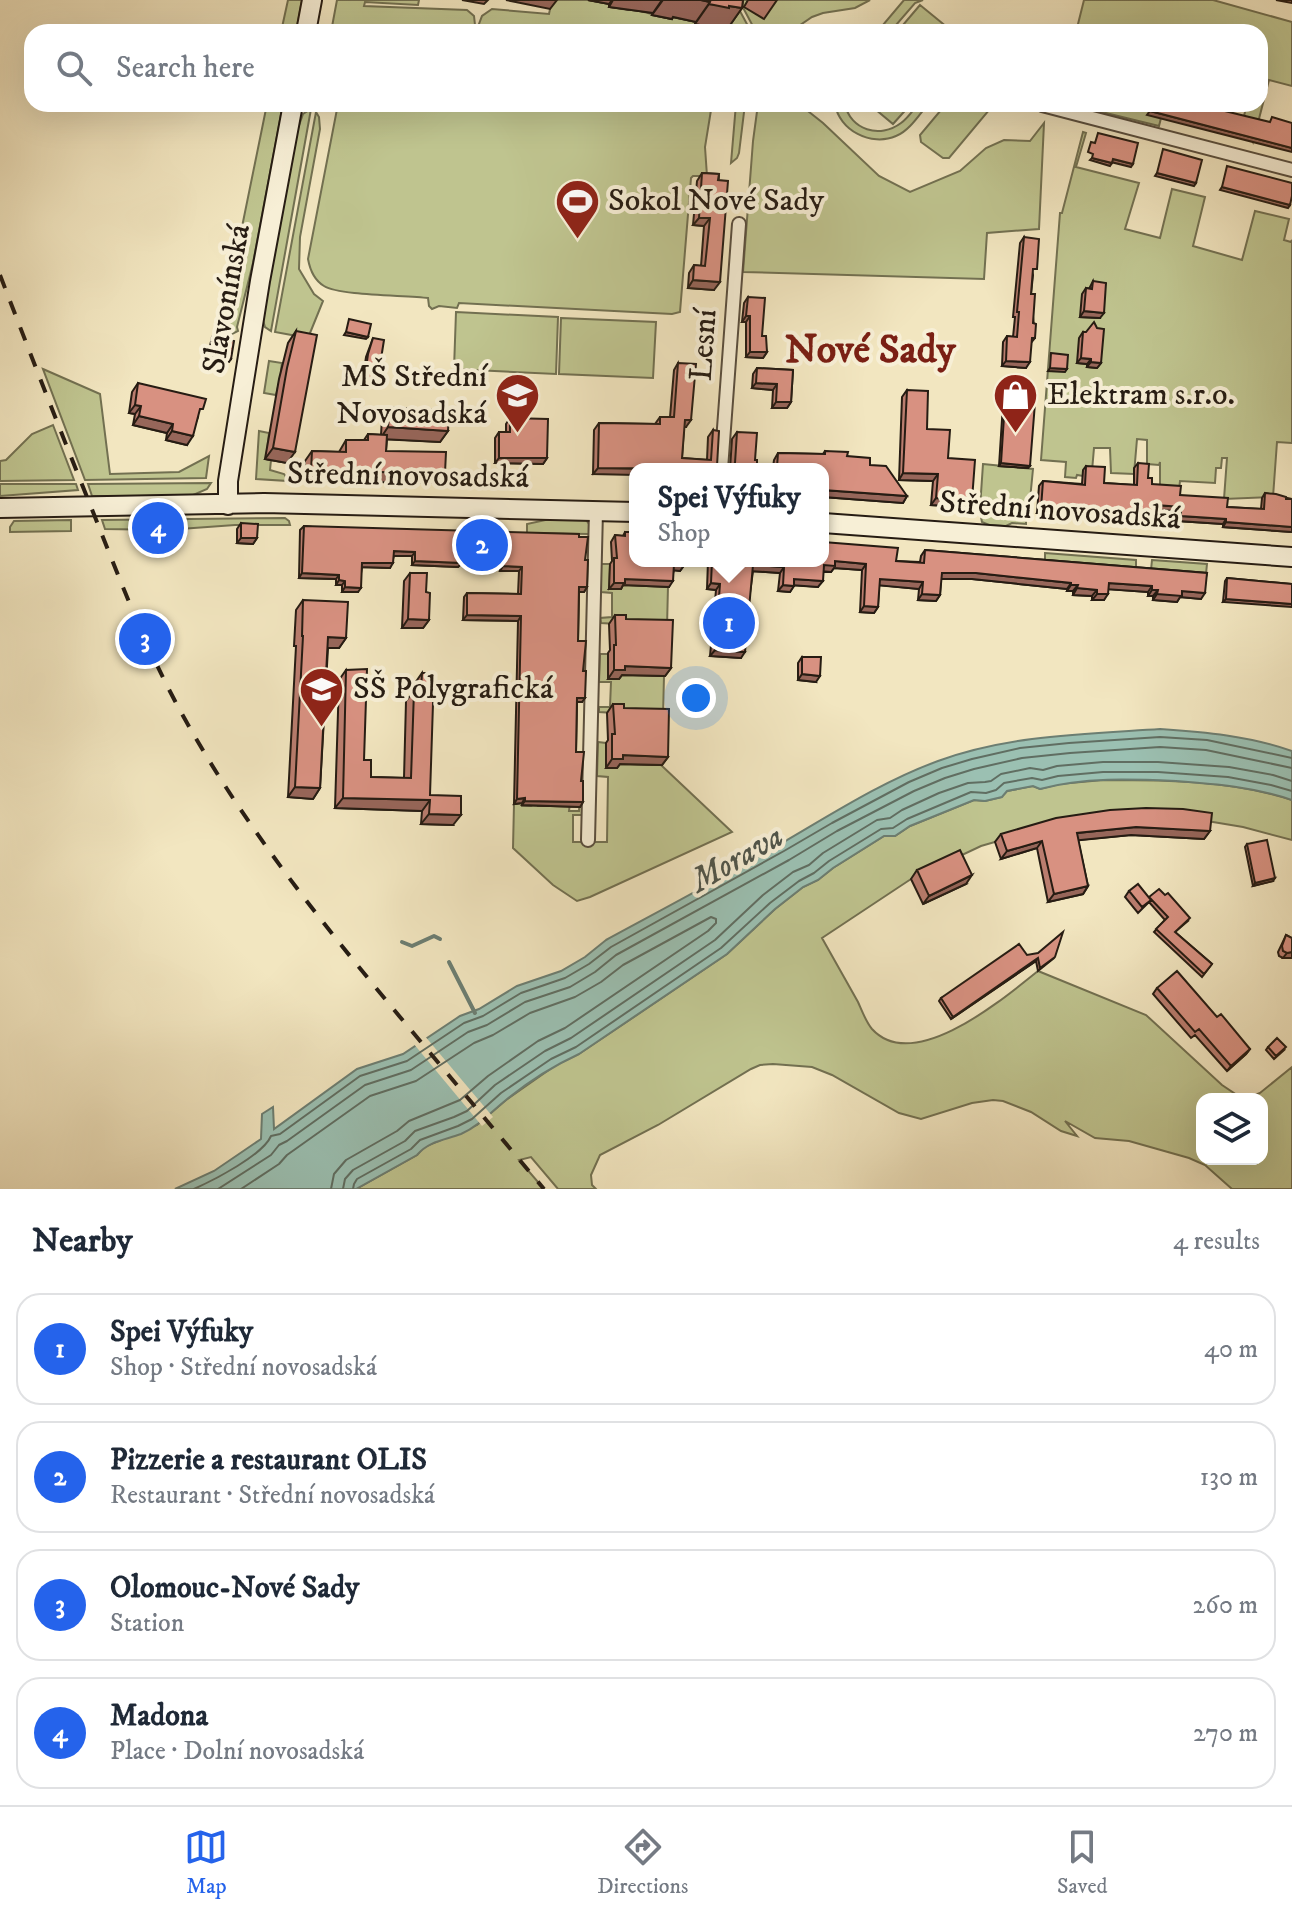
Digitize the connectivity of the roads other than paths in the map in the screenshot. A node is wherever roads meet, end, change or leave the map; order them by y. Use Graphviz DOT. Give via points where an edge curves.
graph roads {
  1 [pos="312,0"];
  2 [pos="308,24"];
  3 [pos="292,112"];
  4 [pos="1069,112"];
  5 [pos="1292,170"];
  6 [pos="739,224"];
  7 [pos="721,463"];
  8 [pos="228,505"];
  9 [pos="0,508"];
  10 [pos="596,511"];
  11 [pos="629,512"];
  12 [pos="829,523"];
  13 [pos="1292,557"];
  14 [pos="588,840"];
  1 -- 2 [label="main road"];
  3 -- 8 [label="main road, Slavonínská" via="251,332"];
  4 -- 5 [label="street"];
  6 -- 7 [label="street, Lesní"];
  8 -- 9 [label="main road, Střední novosadská"];
  8 -- 10 [label="main road, Střední novosadská"];
  10 -- 11 [label="main road, Střední novosadská"];
  10 -- 14 [label="street"];
  12 -- 13 [label="main road, Střední novosadská"];
}
